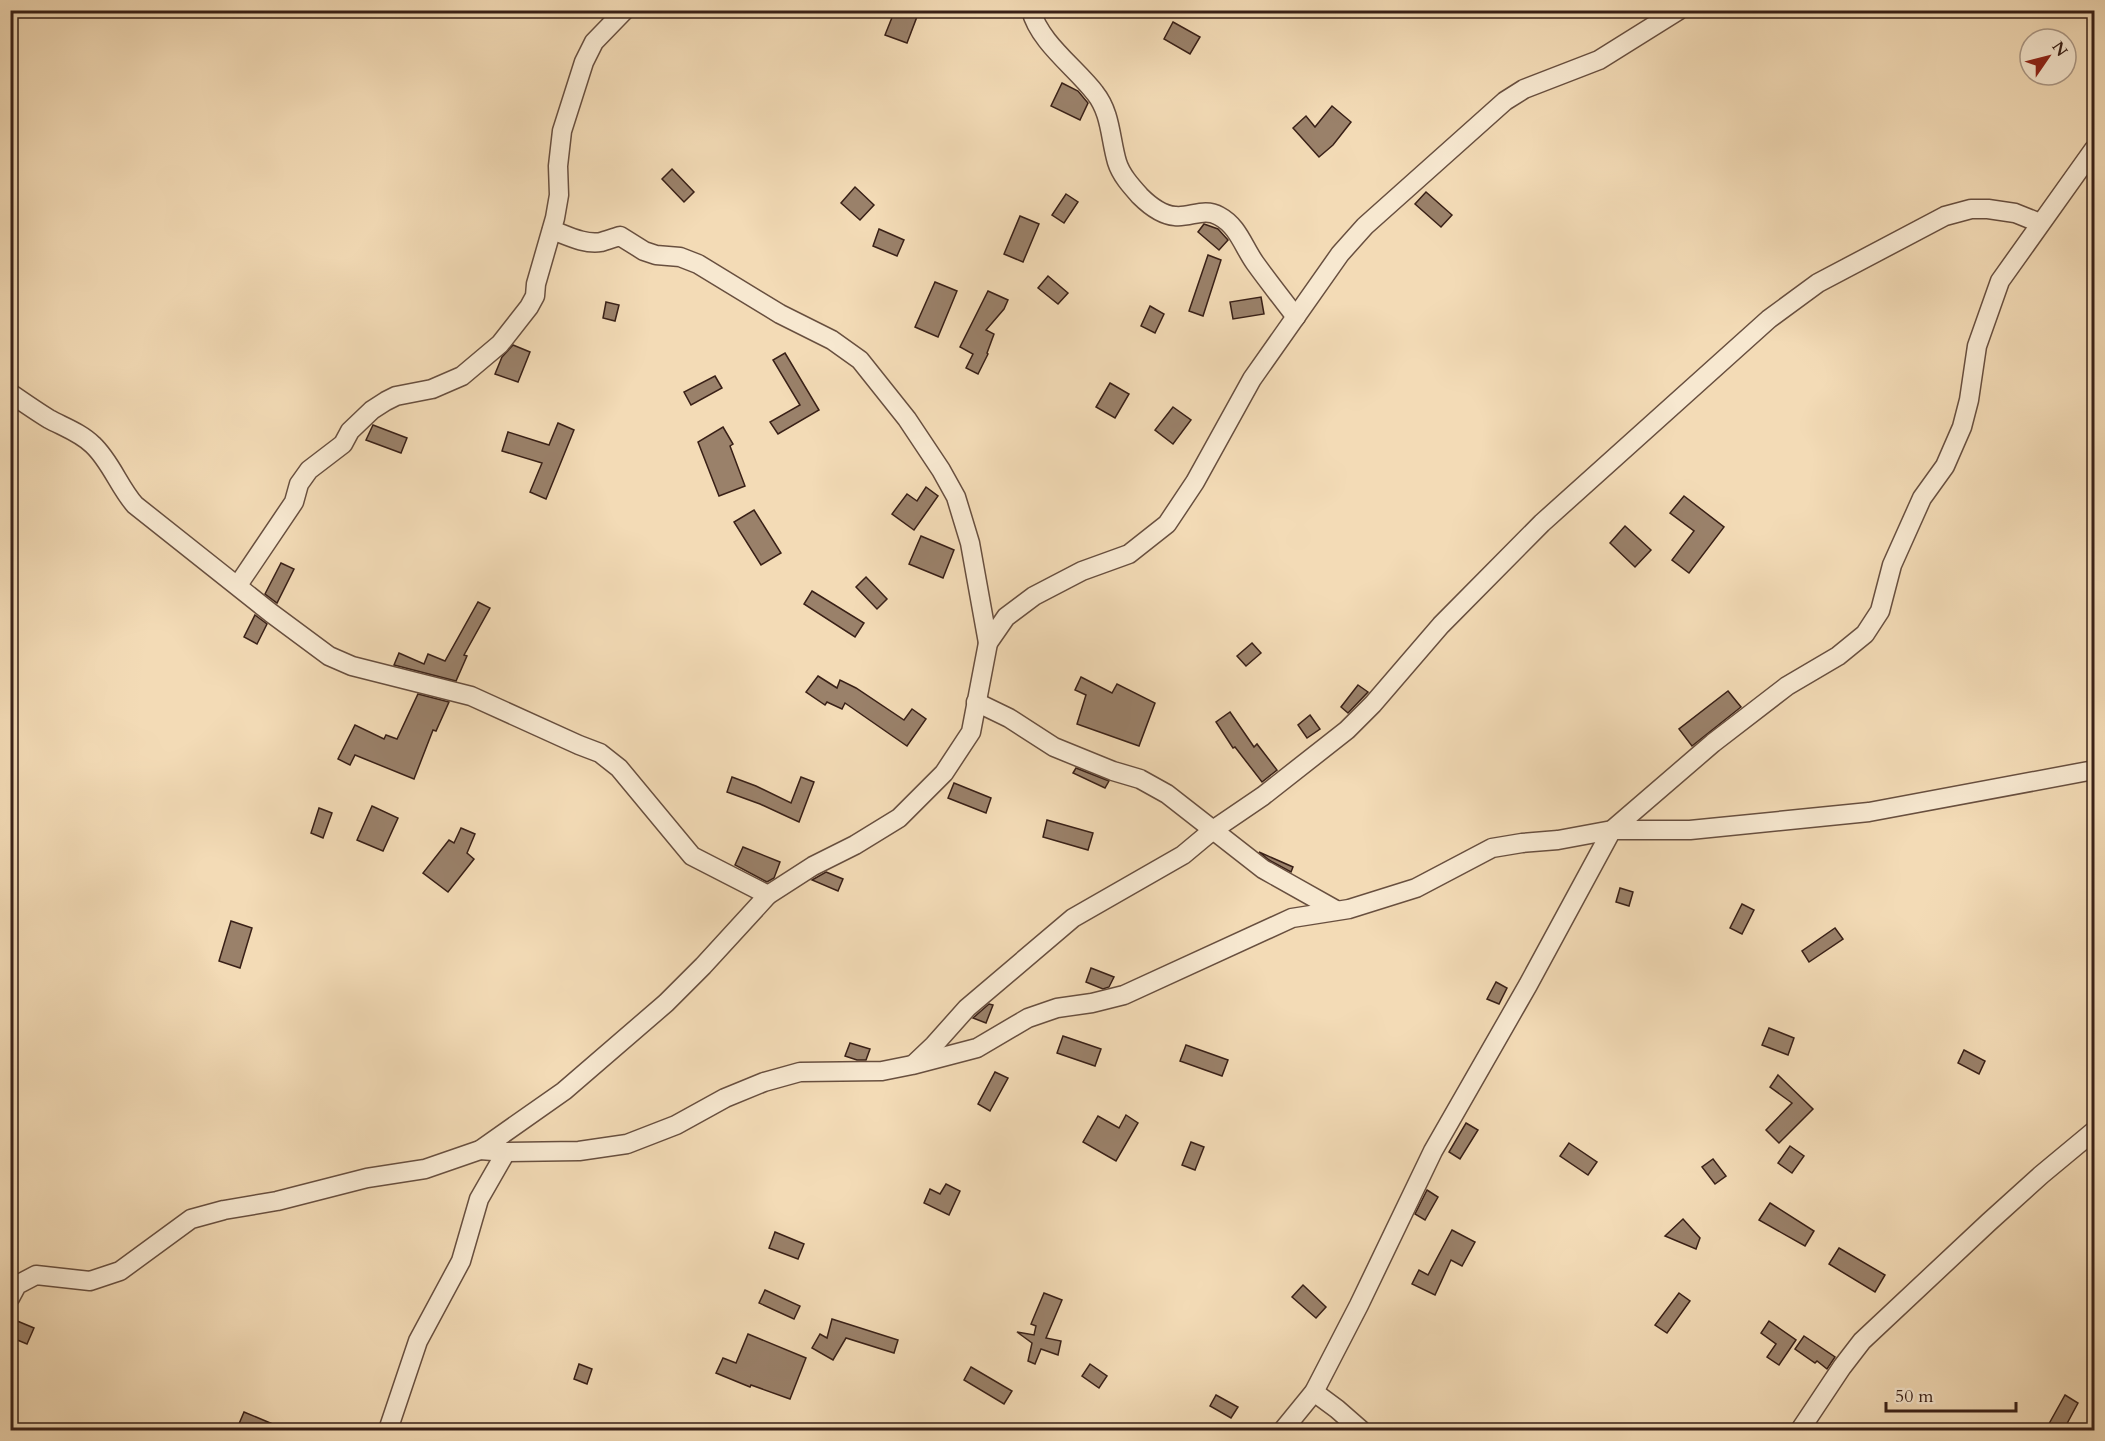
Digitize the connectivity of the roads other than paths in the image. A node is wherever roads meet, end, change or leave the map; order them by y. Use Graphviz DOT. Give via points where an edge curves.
graph roads {
  1 [pos="625,10"];
  2 [pos="1031,10"];
  3 [pos="1679,10"];
  4 [pos="2094,149"];
  5 [pos="2040,223"];
  6 [pos="552,230"];
  7 [pos="1296,317"];
  8 [pos="10,393"];
  9 [pos="238,585"];
  10 [pos="988,643"];
  11 [pos="976,702"];
  12 [pos="2094,770"];
  13 [pos="1213,830"];
  14 [pos="1612,830"];
  15 [pos="768,895"];
  16 [pos="1336,910"];
  17 [pos="912,1065"];
  18 [pos="2094,1131"];
  19 [pos="480,1150"];
  20 [pos="506,1152"];
  21 [pos="10,1298"];
  22 [pos="1314,1392"];
  23 [pos="388,1431"];
  24 [pos="1283,1431"];
  25 [pos="1361,1431"];
  26 [pos="1800,1431"];
  1 -- 6 [label="street" via="594,42 584,62 562,131 559,195"];
  2 -- 7 [label="street" via="1046,38 1099,98 1125,180 1160,212 1176,217 1207,211 1220,216 1236,230"];
  3 -- 7 [label="street" via="1599,60 1524,89 1505,101 1365,226 1340,254"];
  4 -- 5 [label="street"];
  5 -- 13 [label="street" via="2015,213 1971,209 1946,216 1818,283 1769,319 1542,523 1441,625 1347,730"];
  5 -- 14 [label="street" via="2000,281 1977,346 1962,427 1945,466 1922,498 1892,565 1880,611 1865,634 1838,656 1787,686 1713,743"];
  6 -- 9 [label="street" via="535,296 500,344 462,376 432,389 396,396 372,410 350,431 343,444 309,470 299,484 294,502"];
  6 -- 10 [label="street" via="592,242 620,236 644,251 698,264 860,360 907,419 956,497 970,543"];
  7 -- 10 [label="street" via="1252,379 1167,524 1129,554 1082,571 1034,596 1006,617"];
  8 -- 9 [label="street" via="93,444 135,506"];
  9 -- 15 [label="street" via="329,656 352,666 471,696 600,753 619,768 692,856"];
  10 -- 11 [label="street"];
  11 -- 13 [label="street" via="1009,717 1054,747 1140,779 1167,794"];
  11 -- 15 [label="street" via="971,732 944,773 899,818"];
  12 -- 14 [label="street" via="1869,812 1690,830"];
  13 -- 16 [label="street" via="1263,869"];
  13 -- 17 [label="street" via="1183,855 1073,918 967,1008"];
  14 -- 16 [label="street" via="1492,848 1416,888"];
  14 -- 22 [label="street" via="1433,1151"];
  15 -- 19 [label="street" via="666,1003 564,1091"];
  16 -- 17 [label="street" via="1292,918 1124,995 1057,1008 1028,1018 977,1048"];
  17 -- 20 [label="street" via="882,1071 800,1072 725,1098 676,1125 627,1144"];
  18 -- 26 [label="street" via="2023,1190 1862,1341"];
  19 -- 20 [label="street"];
  19 -- 21 [label="street" via="425,1169 367,1178 191,1219 120,1271 90,1281 36,1275 16,1285"];
  20 -- 23 [label="street" via="479,1199 461,1261 418,1341"];
  22 -- 24 [label="street"];
  22 -- 25 [label="street"];
}
